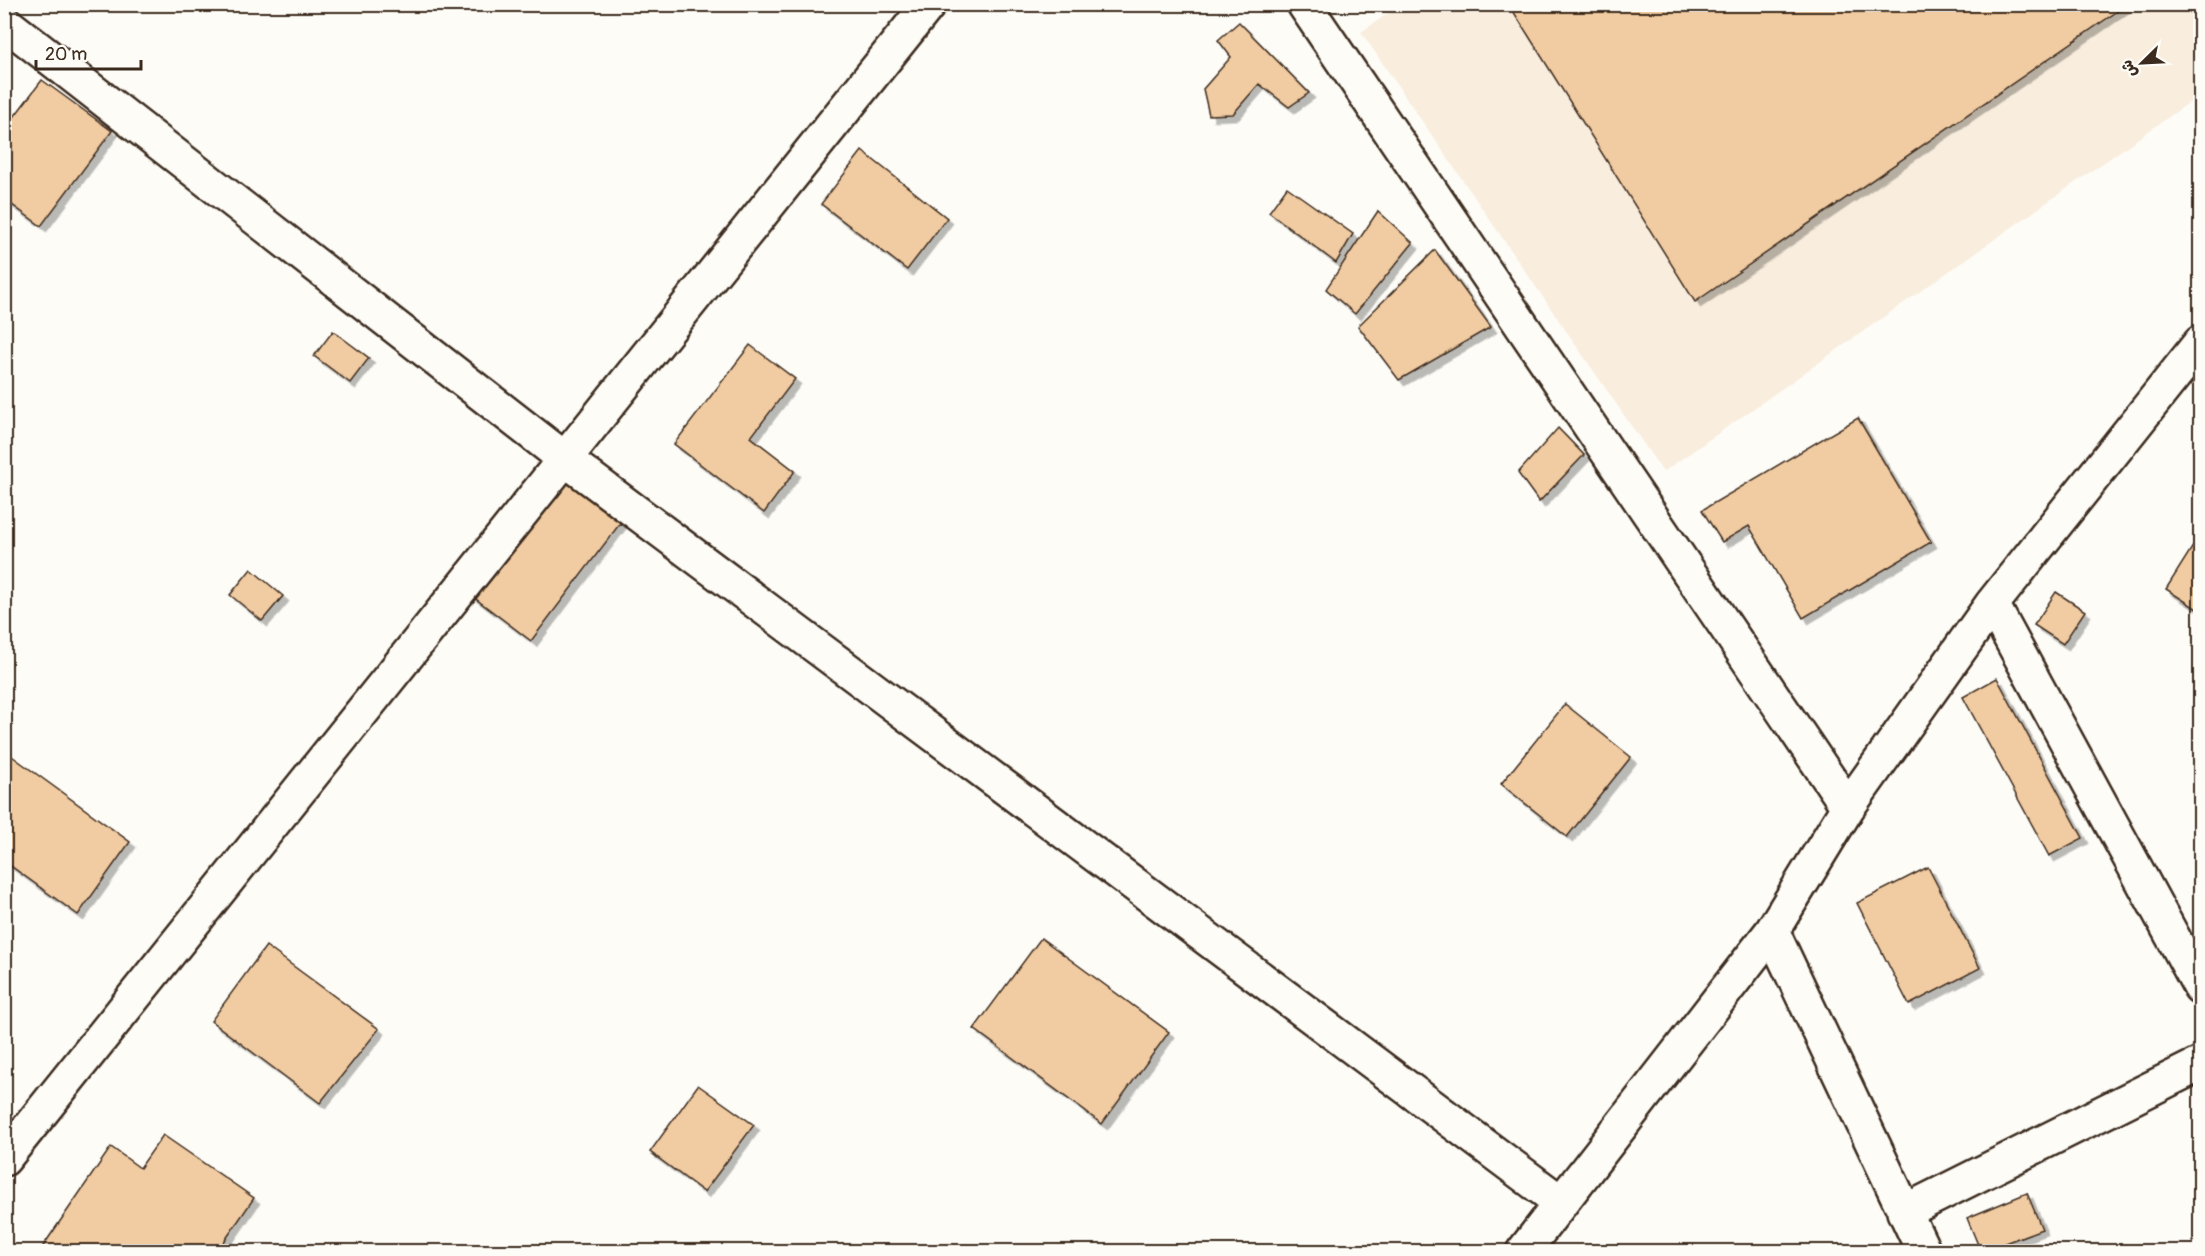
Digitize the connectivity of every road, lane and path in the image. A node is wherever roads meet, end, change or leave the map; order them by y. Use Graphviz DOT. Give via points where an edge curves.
graph roads {
  1 [pos="929,4"];
  2 [pos="1304,4"];
  3 [pos="4,22"];
  4 [pos="2200,343"];
  5 [pos="565,459"];
  6 [pos="1992,604"];
  7 [pos="1848,807"];
  8 [pos="1772,931"];
  9 [pos="2200,987"];
  10 [pos="2200,1064"];
  11 [pos="4,1159"];
  12 [pos="1560,1202"];
  13 [pos="1904,1212"];
  14 [pos="1523,1251"];
  15 [pos="1924,1251"];
  1 -- 5 [label="street"];
  2 -- 7 [label="street"];
  3 -- 5 [label="street"];
  4 -- 6 [label="street"];
  5 -- 11 [label="street"];
  5 -- 12 [label="street"];
  6 -- 7 [label="street"];
  6 -- 9 [label="street"];
  7 -- 8 [label="street"];
  8 -- 12 [label="street"];
  8 -- 13 [label="street"];
  10 -- 13 [label="street"];
  12 -- 14 [label="street"];
  13 -- 15 [label="street"];
}
